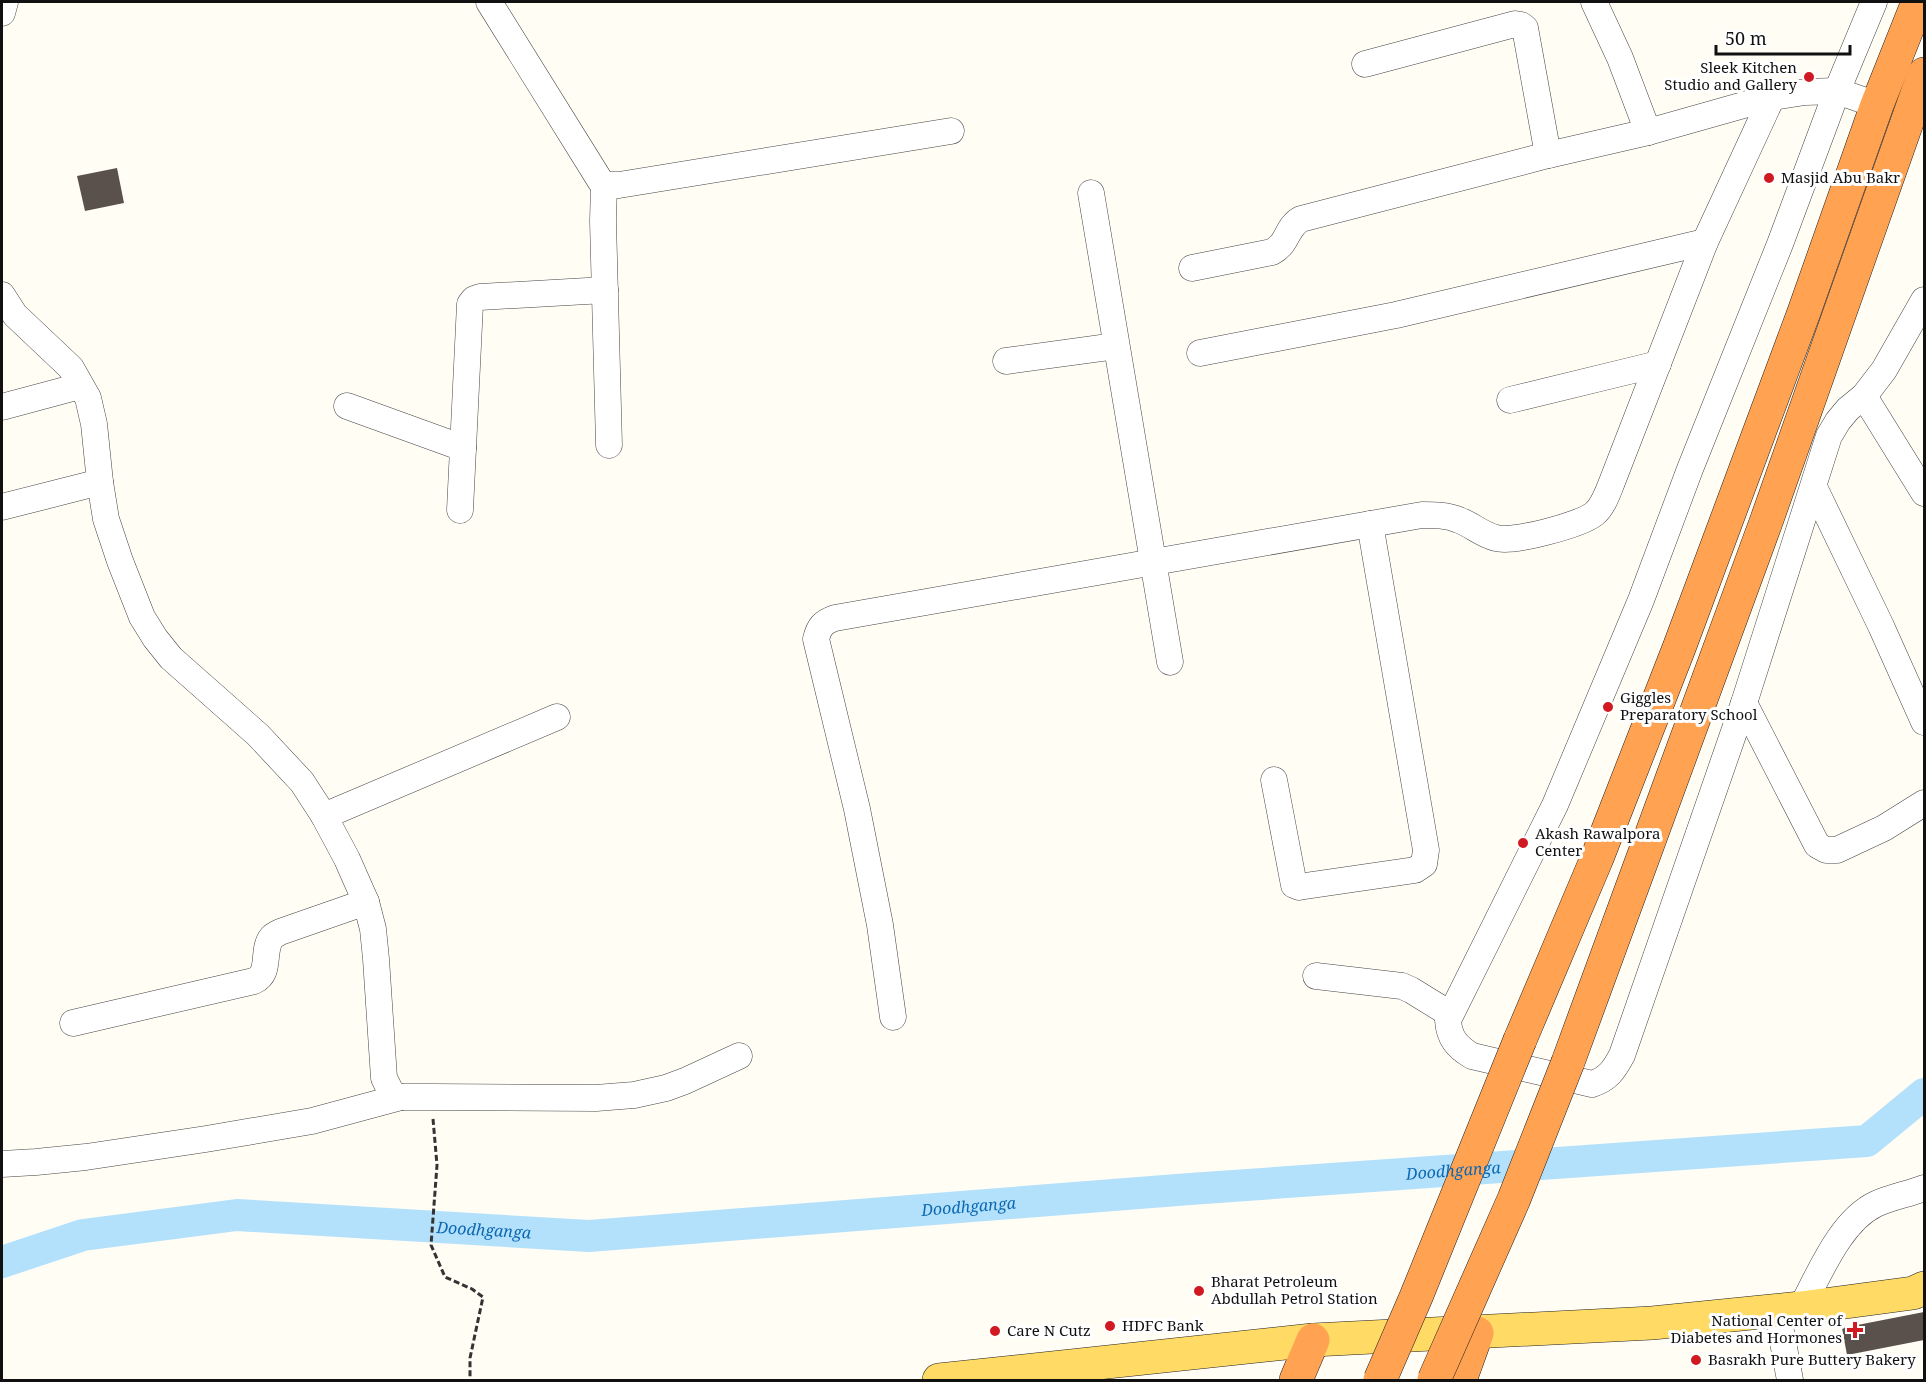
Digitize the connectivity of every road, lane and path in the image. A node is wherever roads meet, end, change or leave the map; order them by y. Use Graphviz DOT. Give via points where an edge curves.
graph roads {
  1 [pos="5,2"];
  2 [pos="489,2"];
  3 [pos="1594,2"];
  4 [pos="1874,2"];
  5 [pos="1918,2"];
  6 [pos="2,13"];
  7 [pos="1365,63"];
  8 [pos="1924,74"];
  9 [pos="1837,92"];
  10 [pos="1772,97"];
  11 [pos="1877,105"];
  12 [pos="951,131"];
  13 [pos="1648,132"];
  14 [pos="1548,154"];
  15 [pos="604,184"];
  16 [pos="1091,193"];
  17 [pos="1705,242"];
  18 [pos="1192,268"];
  19 [pos="605,290"];
  20 [pos="2,295"];
  21 [pos="1924,300"];
  22 [pos="1116,346"];
  23 [pos="1200,353"];
  24 [pos="1006,361"];
  25 [pos="1658,364"];
  26 [pos="80,386"];
  27 [pos="1864,396"];
  28 [pos="1510,400"];
  29 [pos="347,406"];
  30 [pos="2,407"];
  31 [pos="609,445"];
  32 [pos="463,448"];
  33 [pos="100,482"];
  34 [pos="1814,487"];
  35 [pos="1924,493"];
  36 [pos="2,507"];
  37 [pos="460,510"];
  38 [pos="1370,524"];
  39 [pos="1154,561"];
  40 [pos="1170,662"];
  41 [pos="1744,703"];
  42 [pos="557,717"];
  43 [pos="1924,722"];
  44 [pos="1274,780"];
  45 [pos="1924,803"];
  46 [pos="324,816"];
  47 [pos="366,902"];
  48 [pos="1316,976"];
  49 [pos="1450,1014"];
  50 [pos="893,1017"];
  51 [pos="74,1023"];
  52 [pos="739,1056"];
  53 [pos="401,1097"];
  54 [pos="431,1097"];
  55 [pos="2,1164"];
  56 [pos="1924,1188"];
  57 [pos="1924,1288"];
  58 [pos="1789,1309"];
  59 [pos="1478,1333"];
  60 [pos="1313,1340"];
  61 [pos="470,1380"];
  62 [pos="939,1380"];
  63 [pos="1296,1380"];
  64 [pos="1380,1380"];
  65 [pos="1434,1380"];
  66 [pos="1460,1380"];
  67 [pos="1790,1380"];
  1 -- 6 [label="street"];
  2 -- 15 [label="street"];
  3 -- 13 [label="street"];
  4 -- 9 [label="street"];
  5 -- 11 [label="highway"];
  7 -- 14 [label="street" via="1521,25 1525,28"];
  8 -- 65 [label="highway, bridge" via="1722,644 1568,1062 1514,1199"];
  9 -- 10 [label="street"];
  9 -- 11 [label="street"];
  9 -- 49 [label="street" via="1632,622 1555,805"];
  10 -- 13 [label="street"];
  10 -- 17 [label="street"];
  11 -- 64 [label="highway, bridge" via="1679,648 1597,858"];
  12 -- 15 [label="street" via="619,185"];
  13 -- 14 [label="street"];
  14 -- 18 [label="street" via="1302,219 1295,222 1280,248 1272,252"];
  15 -- 19 [label="street"];
  16 -- 22 [label="street"];
  17 -- 23 [label="street" via="1396,315"];
  17 -- 25 [label="street"];
  19 -- 31 [label="street"];
  19 -- 32 [label="street" via="474,299 470,304"];
  20 -- 26 [label="street" via="15,315 71,368"];
  21 -- 27 [label="street" via="1884,370"];
  22 -- 24 [label="street"];
  22 -- 39 [label="street"];
  25 -- 28 [label="street"];
  25 -- 38 [label="street" via="1604,500 1595,513 1577,524 1511,539 1499,539 1441,515"];
  26 -- 30 [label="street"];
  26 -- 33 [label="street" via="88,398 94,423"];
  27 -- 34 [label="street" via="1848,409 1829,436"];
  27 -- 35 [label="street"];
  29 -- 32 [label="street"];
  32 -- 37 [label="street"];
  33 -- 36 [label="street"];
  33 -- 46 [label="street" via="106,519 120,561 142,617 155,638 171,658 280,757"];
  34 -- 41 [label="street"];
  34 -- 43 [label="street"];
  38 -- 39 [label="street"];
  38 -- 44 [label="street" via="1426,850 1424,864 1415,870 1294,885"];
  39 -- 40 [label="street"];
  39 -- 50 [label="street" via="835,618 818,629 816,639 880,925"];
  41 -- 45 [label="street" via="1822,849 1837,850"];
  41 -- 49 [label="street" via="1614,1070 1592,1084 1472,1056 1452,1038"];
  42 -- 46 [label="street"];
  46 -- 47 [label="street"];
  47 -- 51 [label="street" via="272,937 262,974 254,981"];
  47 -- 53 [label="street" via="376,959 384,1078 392,1094"];
  48 -- 49 [label="street" via="1402,986"];
  52 -- 54 [label="street" via="675,1084 634,1095"];
  53 -- 54 [label="street"];
  53 -- 55 [label="street" via="312,1121 218,1137"];
  54 -- 61 [label="path" via="437,1165 432,1245 445,1277 483,1297 470,1358"];
  56 -- 58 [label="street" via="1874,1205 1854,1220"];
  57 -- 58 [label="main road" via="1913,1293"];
  58 -- 59 [label="main road" via="1652,1323"];
  58 -- 67 [label="street"];
  59 -- 60 [label="main road"];
  59 -- 66 [label="highway"];
  60 -- 62 [label="main road"];
  60 -- 63 [label="highway"];
}
